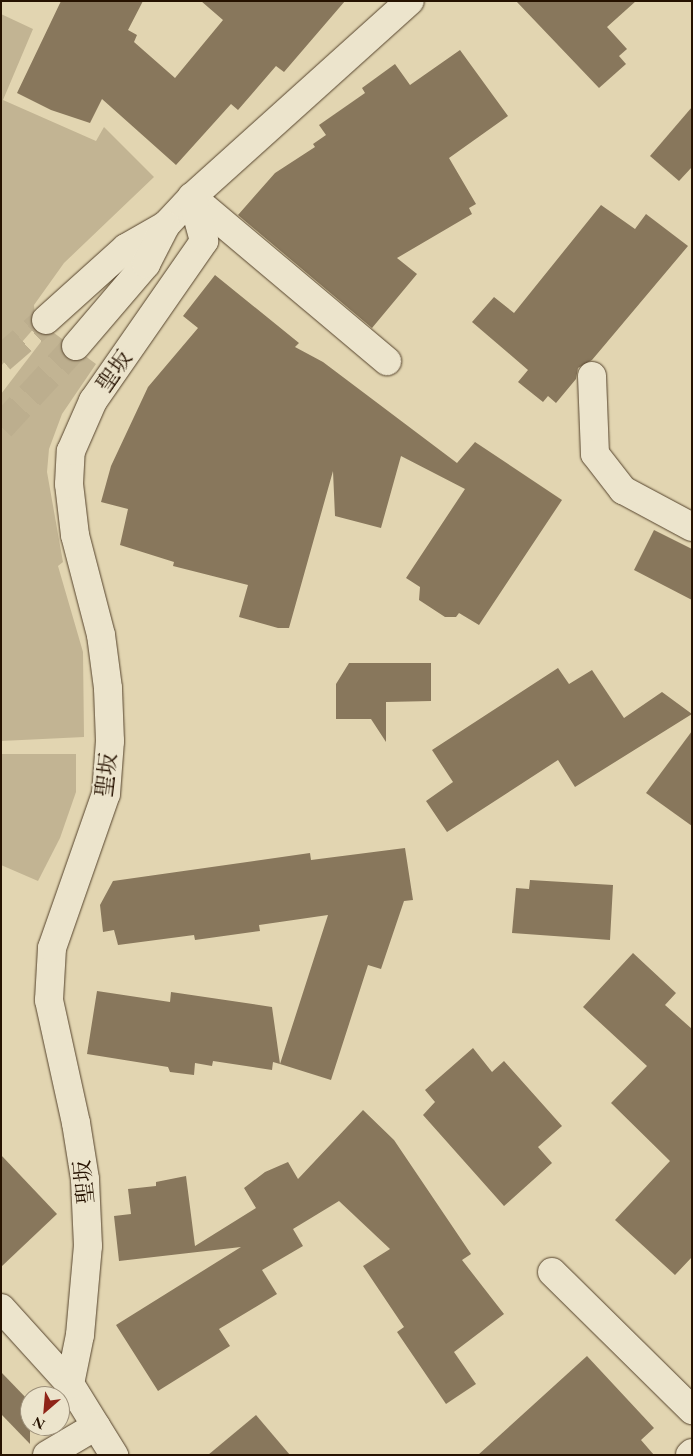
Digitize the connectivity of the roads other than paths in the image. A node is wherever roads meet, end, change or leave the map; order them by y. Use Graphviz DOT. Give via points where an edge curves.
graph roads {
  1 [pos="410,1"];
  2 [pos="192,197"];
  3 [pos="166,224"];
  4 [pos="46,320"];
  5 [pos="76,346"];
  6 [pos="387,361"];
  7 [pos="592,376"];
  8 [pos="692,527"];
  9 [pos="552,1272"];
  10 [pos="1,1308"];
  11 [pos="70,1384"];
  12 [pos="692,1410"];
  13 [pos="96,1426"];
  14 [pos="47,1455"];
  15 [pos="114,1455"];
  1 -- 2 [label="street"];
  2 -- 3 [label="street"];
  2 -- 6 [label="street"];
  2 -- 11 [label="street, 聖坂" via="204,241 93,401 71,451 69,484 75,535 101,635 110,741 106,794 52,948 49,1000 76,1123 85,1179 88,1236 81,1326"];
  3 -- 4 [label="street" via="126,248"];
  3 -- 5 [label="street" via="146,264"];
  7 -- 8 [label="street" via="595,454 623,490"];
  9 -- 12 [label="street"];
  10 -- 11 [label="street"];
  11 -- 13 [label="street"];
  13 -- 14 [label="street"];
  13 -- 15 [label="street"];
}
